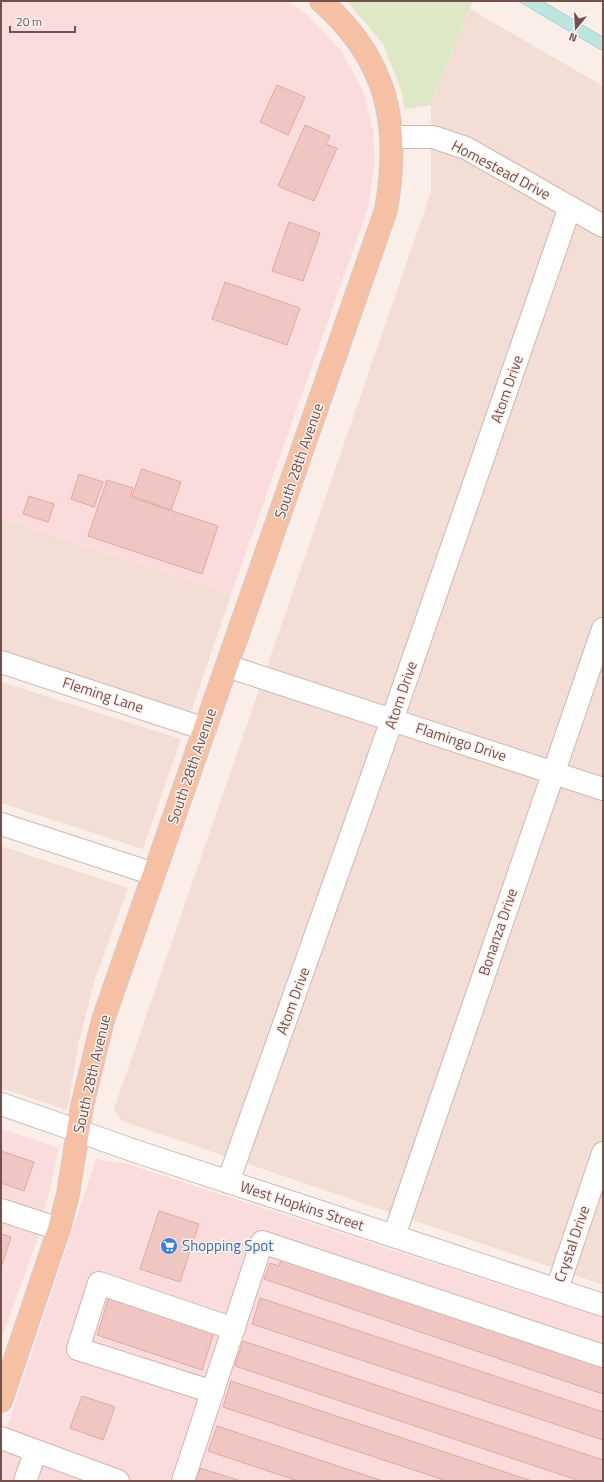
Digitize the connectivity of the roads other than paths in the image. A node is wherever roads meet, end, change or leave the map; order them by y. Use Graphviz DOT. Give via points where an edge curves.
graph roads {
  1 [pos="321,1"];
  2 [pos="392,136"];
  3 [pos="570,208"];
  4 [pos="603,226"];
  5 [pos="603,629"];
  6 [pos="1,662"];
  7 [pos="227,666"];
  8 [pos="392,720"];
  9 [pos="205,729"];
  10 [pos="553,773"];
  11 [pos="603,789"];
  12 [pos="1,824"];
  13 [pos="154,874"];
  14 [pos="1,1104"];
  15 [pos="78,1131"];
  16 [pos="603,1153"];
  17 [pos="228,1182"];
  18 [pos="1,1210"];
  19 [pos="59,1229"];
  20 [pos="394,1236"];
  21 [pos="557,1289"];
  22 [pos="603,1305"];
  23 [pos="234,1329"];
  24 [pos="603,1356"];
  25 [pos="213,1392"];
  26 [pos="1,1401"];
  27 [pos="1,1438"];
  28 [pos="36,1451"];
  29 [pos="25,1481"];
  30 [pos="118,1481"];
  31 [pos="183,1481"];
  1 -- 2 [label="main road, South 28th Avenue" via="350,30 372,64 383,91"];
  2 -- 3 [label="street, Homestead Drive" via="433,137 466,148"];
  2 -- 7 [label="main road, South 28th Avenue" via="389,195 382,224"];
  3 -- 4 [label="street, Homestead Drive"];
  3 -- 8 [label="street, Atom Drive"];
  5 -- 10 [label="street, Bonanza Drive"];
  6 -- 9 [label="street, Fleming Lane"];
  7 -- 8 [label="street, Flamingo Drive"];
  7 -- 9 [label="main road, South 28th Avenue"];
  8 -- 10 [label="street, Flamingo Drive"];
  8 -- 17 [label="street, Atom Drive"];
  9 -- 13 [label="main road, South 28th Avenue"];
  10 -- 11 [label="street, Flamingo Drive"];
  10 -- 20 [label="street, Bonanza Drive"];
  12 -- 13 [label="street"];
  13 -- 15 [label="main road, South 28th Avenue" via="103,1020"];
  14 -- 15 [label="street, West Hopkins Street"];
  15 -- 17 [label="street, West Hopkins Street"];
  15 -- 19 [label="main road, South 28th Avenue" via="68,1194"];
  16 -- 21 [label="street, Crystal Drive"];
  17 -- 20 [label="street, West Hopkins Street"];
  18 -- 19 [label="street"];
  19 -- 26 [label="main road, South 28th Avenue"];
  20 -- 21 [label="street, West Hopkins Street"];
  21 -- 22 [label="street, West Hopkins Street"];
  23 -- 24 [label="street" via="262,1242"];
  23 -- 25 [label="street"];
  23 -- 25 [label="street" via="100,1283 78,1349"];
  25 -- 31 [label="street"];
  27 -- 28 [label="street"];
  28 -- 29 [label="street"];
  28 -- 30 [label="street"];
}
